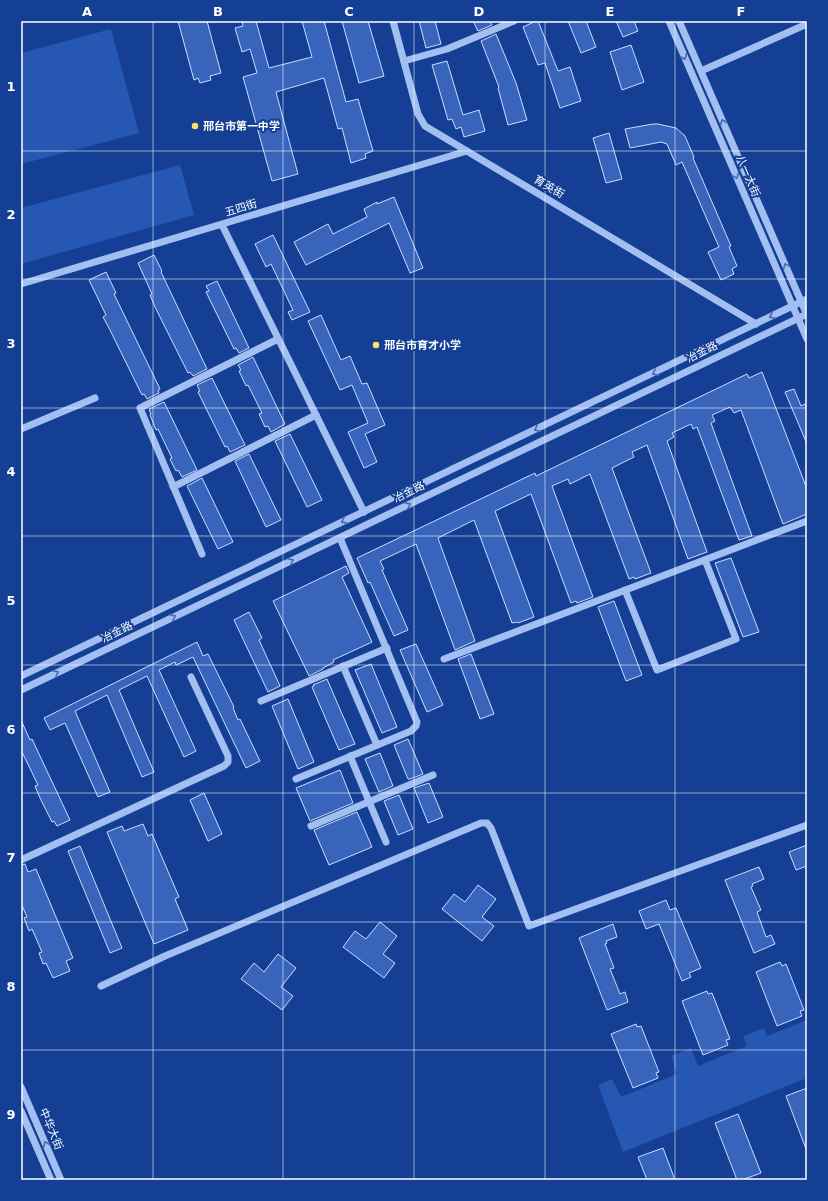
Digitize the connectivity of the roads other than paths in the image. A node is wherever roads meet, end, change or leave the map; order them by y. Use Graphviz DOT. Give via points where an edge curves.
graph roads {
  1 [pos="393,21"];
  2 [pos="514,21"];
  3 [pos="669,21"];
  4 [pos="679,21"];
  5 [pos="807,24"];
  6 [pos="404,61"];
  7 [pos="701,71"];
  8 [pos="467,151"];
  9 [pos="222,225"];
  10 [pos="21,284"];
  11 [pos="804,301"];
  12 [pos="793,306"];
  13 [pos="807,314"];
  14 [pos="798,318"];
  15 [pos="756,324"];
  16 [pos="278,339"];
  17 [pos="807,339"];
  18 [pos="95,398"];
  19 [pos="316,415"];
  20 [pos="21,429"];
  21 [pos="173,487"];
  22 [pos="364,512"];
  23 [pos="807,521"];
  24 [pos="340,538"];
  25 [pos="202,554"];
  26 [pos="705,560"];
  27 [pos="626,590"];
  28 [pos="387,648"];
  29 [pos="444,659"];
  30 [pos="343,666"];
  31 [pos="21,676"];
  32 [pos="191,677"];
  33 [pos="21,690"];
  34 [pos="261,701"];
  35 [pos="377,745"];
  36 [pos="350,756"];
  37 [pos="433,775"];
  38 [pos="296,779"];
  39 [pos="369,802"];
  40 [pos="807,824"];
  41 [pos="311,826"];
  42 [pos="386,842"];
  43 [pos="21,860"];
  44 [pos="101,986"];
  45 [pos="21,1087"];
  46 [pos="21,1111"];
  47 [pos="51,1180"];
  48 [pos="61,1180"];
  1 -- 6 [label="street, 育英街"];
  2 -- 6 [label="street" via="447,50"];
  3 -- 12 [label="street, 八一大街, one-way"];
  4 -- 7 [label="street, 八一大街"];
  5 -- 7 [label="street"];
  6 -- 8 [label="street, 育英街" via="418,114 425,126"];
  11 -- 7 [label="street, 八一大街, one-way"];
  8 -- 9 [label="street, 五四街"];
  8 -- 15 [label="street, 育英街"];
  9 -- 10 [label="street, 五四街"];
  9 -- 16 [label="street"];
  11 -- 12 [label="street, 冶金路"];
  11 -- 13 [label="street, 八一大街"];
  12 -- 14 [label="street, 八一大街"];
  12 -- 15 [label="street, 冶金路, one-way"];
  13 -- 14 [label="street, 冶金路"];
  14 -- 17 [label="street, 八一大街"];
  24 -- 14 [label="street, 冶金路, one-way"];
  15 -- 22 [label="street, 冶金路, one-way"];
  16 -- 19 [label="street"];
  16 -- 21 [label="street" via="140,408"];
  18 -- 20 [label="street"];
  19 -- 21 [label="street"];
  19 -- 22 [label="street"];
  21 -- 25 [label="street"];
  22 -- 31 [label="street, 冶金路, one-way"];
  23 -- 26 [label="street"];
  24 -- 28 [label="street"];
  33 -- 24 [label="street, 冶金路, one-way"];
  26 -- 27 [label="street"];
  26 -- 27 [label="street" via="736,639 656,670"];
  27 -- 29 [label="street"];
  28 -- 30 [label="street"];
  28 -- 35 [label="street" via="417,722 411,731"];
  30 -- 34 [label="street"];
  30 -- 35 [label="street"];
  32 -- 43 [label="street" via="228,756 228,762"];
  35 -- 36 [label="street"];
  36 -- 38 [label="street"];
  36 -- 39 [label="street"];
  37 -- 39 [label="street"];
  39 -- 41 [label="street"];
  39 -- 42 [label="street"];
  40 -- 44 [label="street" via="529,926 491,828 481,823 165,956"];
  48 -- 45 [label="street, 中华大街, one-way"];
  46 -- 47 [label="street, 中华大街"];
}
